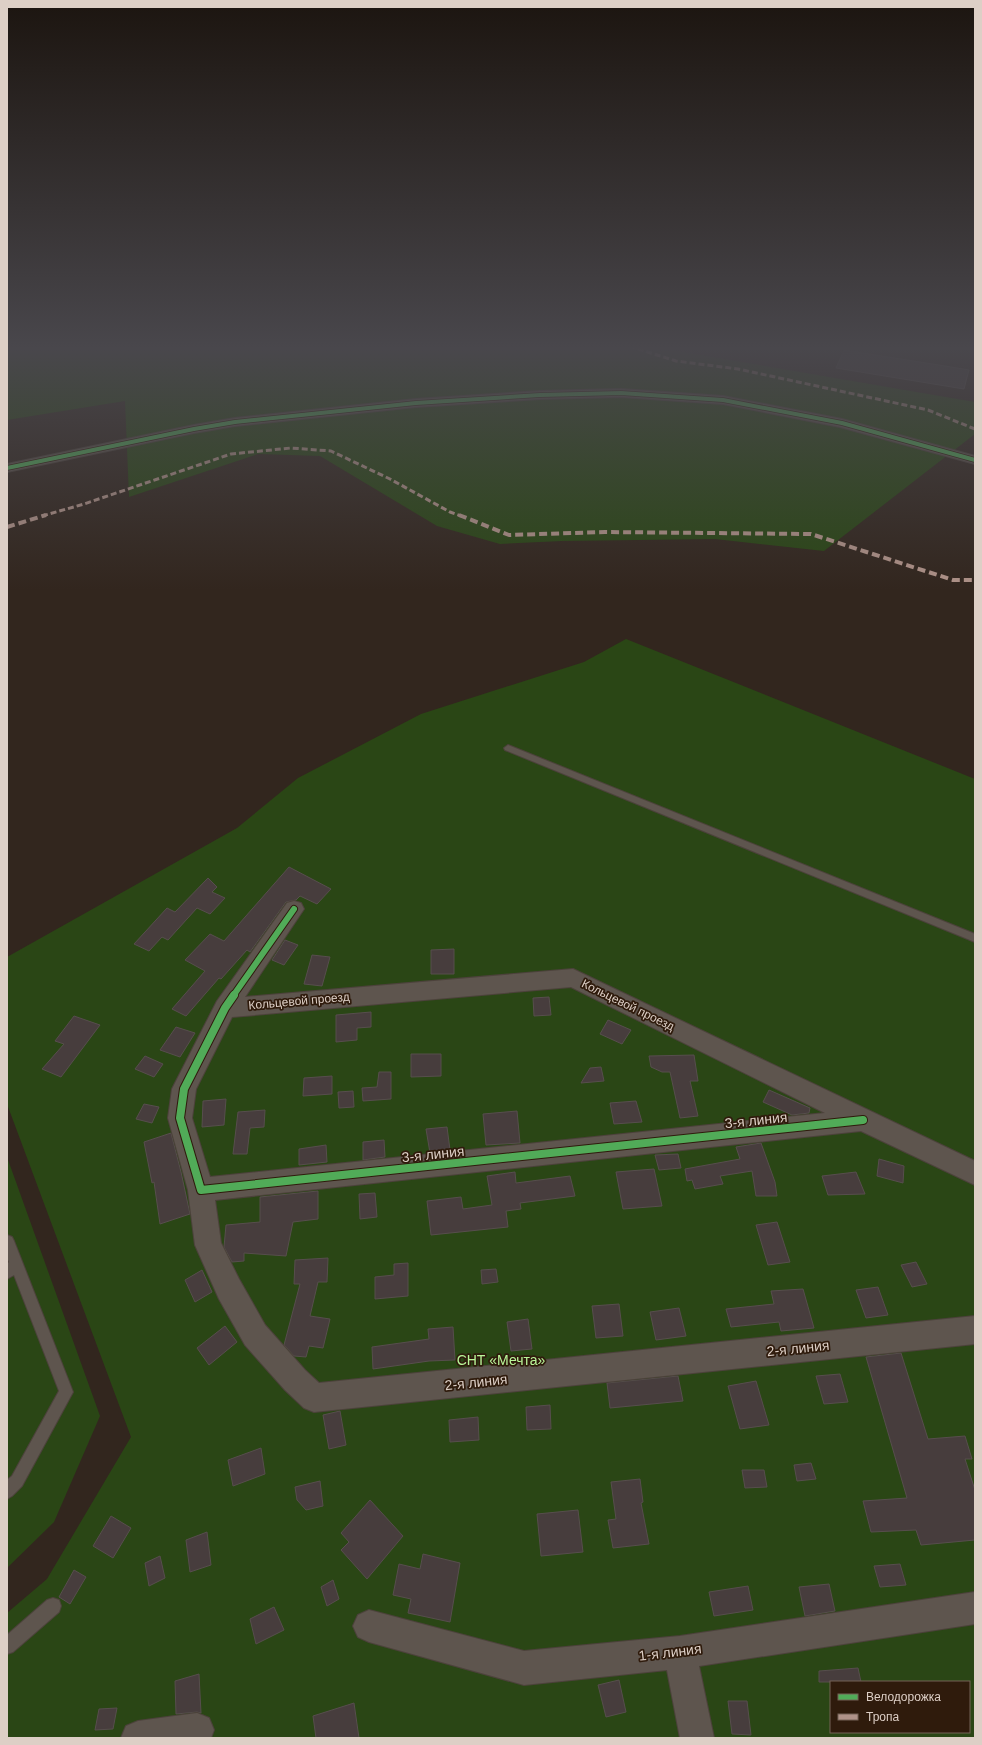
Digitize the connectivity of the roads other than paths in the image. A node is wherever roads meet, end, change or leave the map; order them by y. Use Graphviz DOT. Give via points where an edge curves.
graph roads {
  1 [pos="203,427"];
  2 [pos="858,427"];
  3 [pos="975,460"];
  4 [pos="7,468"];
  5 [pos="508,748"];
  6 [pos="294,909"];
  7 [pos="975,938"];
  8 [pos="225,1008"];
  9 [pos="863,1120"];
  10 [pos="975,1172"];
  11 [pos="201,1190"];
  12 [pos="7,1241"];
  13 [pos="12,1268"];
  14 [pos="975,1330"];
  15 [pos="7,1491"];
  16 [pos="53,1606"];
  17 [pos="975,1608"];
  18 [pos="369,1626"];
  19 [pos="7,1646"];
  20 [pos="680,1652"];
  21 [pos="197,1730"];
  22 [pos="138,1738"];
  23 [pos="697,1738"];
  1 -- 4 [label="street"];
  2 -- 3 [label="street"];
  5 -- 7 [label="lane"];
  6 -- 8 [label="street"];
  8 -- 9 [label="street, Кольцевой проезд" via="573,978"];
  8 -- 11 [label="street" via="184,1089 180,1118"];
  9 -- 10 [label="street, Кольцевой проезд"];
  9 -- 11 [label="street, 3-я линия"];
  11 -- 14 [label="street, 2-я линия" via="208,1245 229,1289 255,1335 314,1398"];
  12 -- 13 [label="lane"];
  13 -- 15 [label="lane" via="66,1392 17,1481"];
  16 -- 19 [label="lane"];
  17 -- 20 [label="street, 1-я линия"];
  18 -- 20 [label="street, 1-я линия" via="524,1668"];
  20 -- 23 [label="street"];
  21 -- 22 [label="street"];
}
